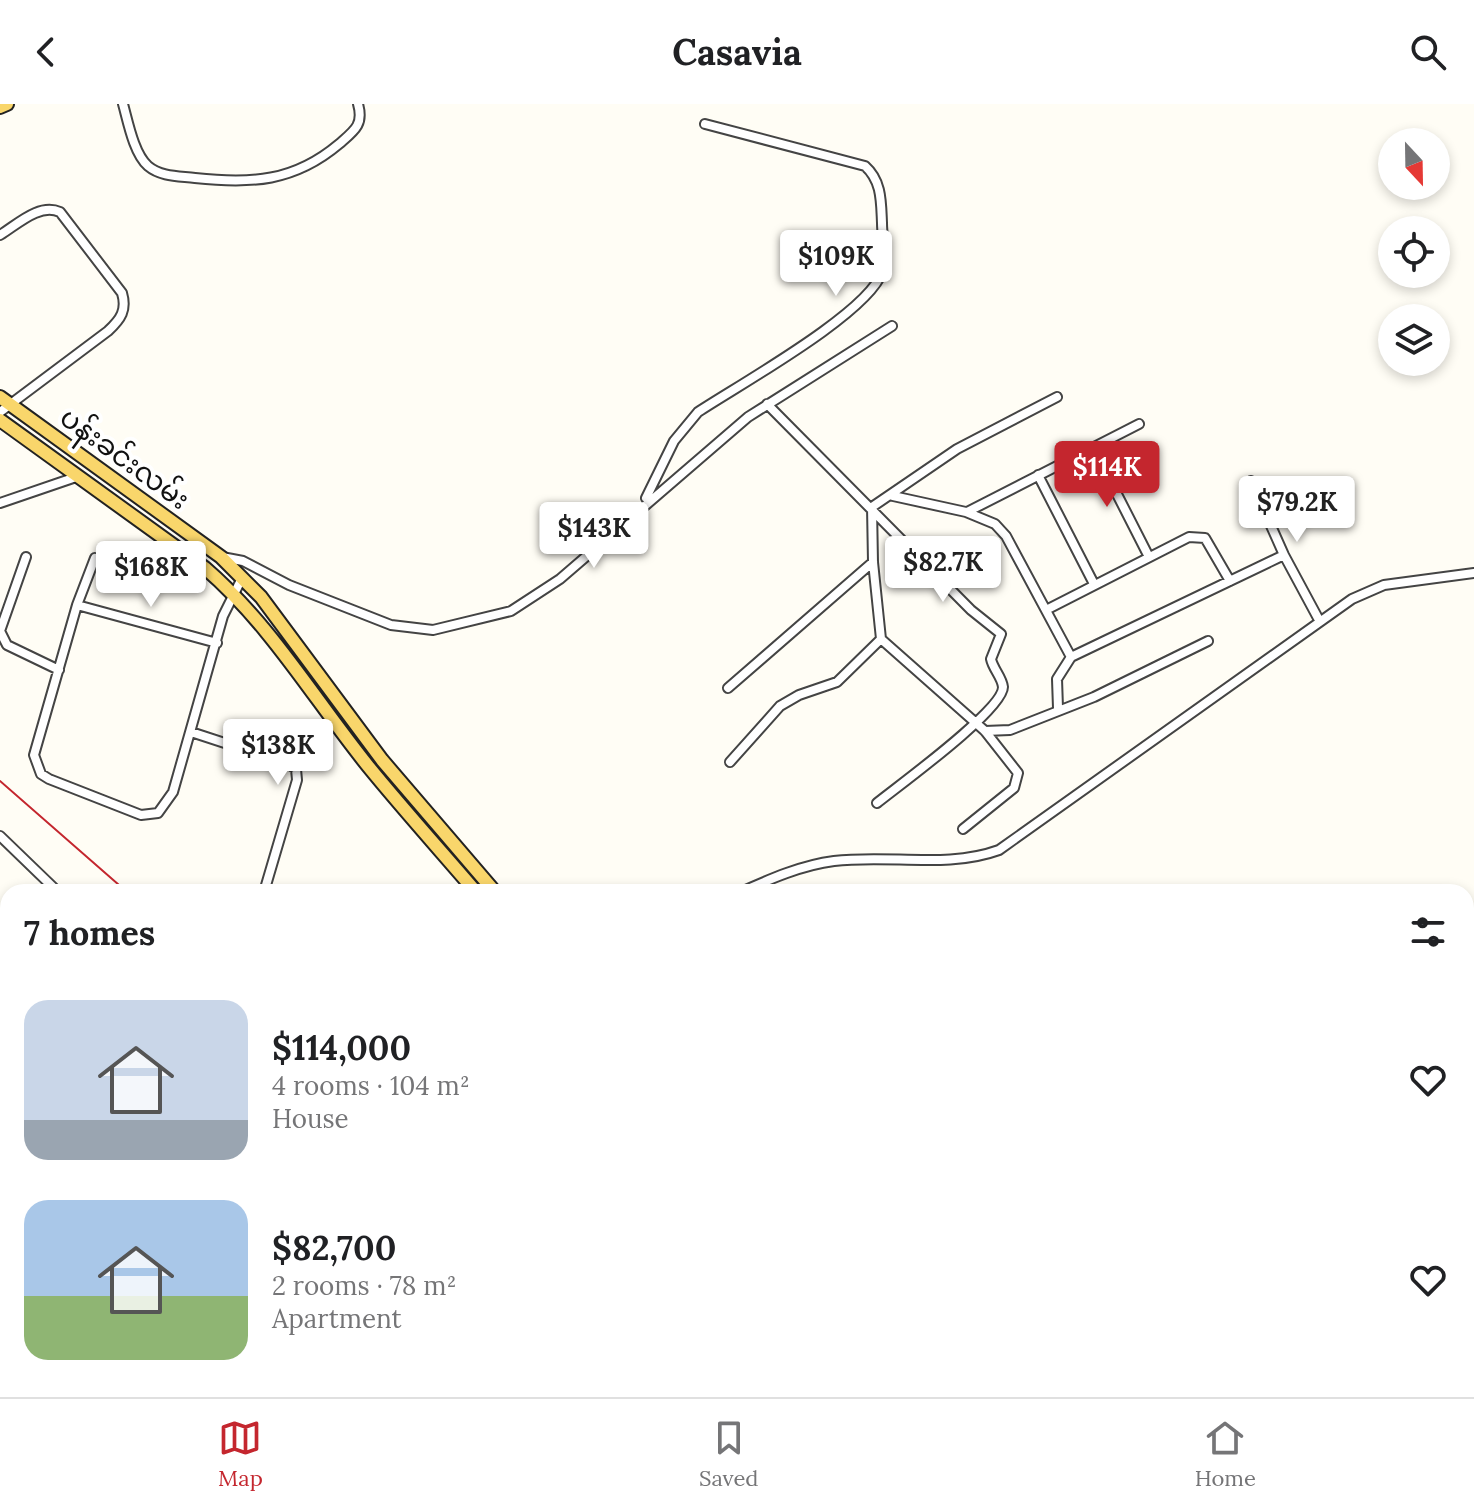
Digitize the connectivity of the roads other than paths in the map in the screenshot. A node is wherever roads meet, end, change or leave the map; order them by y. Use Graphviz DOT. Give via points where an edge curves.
graph roads {
  1 [pos="7,104"];
  2 [pos="123,104"];
  3 [pos="358,104"];
  4 [pos="0,107"];
  5 [pos="705,124"];
  6 [pos="0,235"];
  7 [pos="892,326"];
  8 [pos="1057,397"];
  9 [pos="3,404"];
  10 [pos="767,404"];
  11 [pos="0,420"];
  12 [pos="1139,424"];
  13 [pos="1093,447"];
  14 [pos="1038,475"];
  15 [pos="80,476"];
  16 [pos="1251,481"];
  17 [pos="893,496"];
  18 [pos="0,503"];
  19 [pos="644,503"];
  20 [pos="872,507"];
  21 [pos="966,512"];
  22 [pos="1284,555"];
  23 [pos="26,557"];
  24 [pos="221,557"];
  25 [pos="1149,557"];
  26 [pos="95,558"];
  27 [pos="873,562"];
  28 [pos="1474,573"];
  29 [pos="242,578"];
  30 [pos="1230,581"];
  31 [pos="1094,584"];
  32 [pos="234,593"];
  33 [pos="77,605"];
  34 [pos="1046,610"];
  35 [pos="1319,620"];
  36 [pos="0,631"];
  37 [pos="881,639"];
  38 [pos="1208,641"];
  39 [pos="217,643"];
  40 [pos="1071,657"];
  41 [pos="59,670"];
  42 [pos="728,688"];
  43 [pos="1058,708"];
  44 [pos="977,723"];
  45 [pos="985,731"];
  46 [pos="191,732"];
  47 [pos="730,762"];
  48 [pos="877,803"];
  49 [pos="963,829"];
  50 [pos="0,836"];
  51 [pos="47,884"];
  52 [pos="266,884"];
  53 [pos="469,884"];
  54 [pos="488,884"];
  55 [pos="760,884"];
  1 -- 4 [label="main road"];
  2 -- 3 [label="street" via="146,165 163,174 241,183 296,172 330,152 357,129"];
  5 -- 19 [label="street" via="865,166 881,197 884,268 869,291 807,343 684,425"];
  6 -- 9 [label="street" via="40,210 60,212 122,293 126,306 108,331"];
  7 -- 10 [label="street"];
  8 -- 17 [label="street" via="932,464"];
  9 -- 24 [label="main road, ပန်းခင်းလမ်း"];
  10 -- 19 [label="street"];
  10 -- 20 [label="street"];
  11 -- 15 [label="main road"];
  12 -- 13 [label="street"];
  13 -- 14 [label="street"];
  13 -- 25 [label="street"];
  14 -- 21 [label="street"];
  14 -- 31 [label="street"];
  15 -- 18 [label="street"];
  15 -- 32 [label="main road"];
  16 -- 22 [label="street"];
  17 -- 20 [label="street"];
  17 -- 21 [label="street"];
  19 -- 24 [label="street" via="532,600 491,618 433,630 391,625 243,561"];
  20 -- 27 [label="street"];
  20 -- 44 [label="street" via="971,610 1000,632 1002,639 991,659 1003,689"];
  21 -- 34 [label="street" via="995,524 1006,536"];
  22 -- 30 [label="street"];
  22 -- 35 [label="street"];
  23 -- 36 [label="street"];
  24 -- 29 [label="main road, ပန်းခင်းလမ်း"];
  25 -- 30 [label="street" via="1201,535"];
  25 -- 31 [label="street"];
  26 -- 33 [label="street"];
  27 -- 37 [label="street"];
  27 -- 42 [label="street"];
  28 -- 35 [label="street" via="1384,585"];
  29 -- 32 [label="street"];
  29 -- 54 [label="main road, ပန်းခင်းလမ်း" via="286,628 382,760"];
  30 -- 40 [label="street"];
  31 -- 34 [label="street"];
  32 -- 39 [label="street"];
  32 -- 53 [label="main road" via="369,767"];
  33 -- 39 [label="street"];
  33 -- 41 [label="street"];
  34 -- 40 [label="street"];
  35 -- 55 [label="street" via="999,850 960,860 832,861"];
  36 -- 41 [label="street" via="7,645"];
  37 -- 44 [label="street"];
  37 -- 47 [label="street" via="837,682 780,706"];
  38 -- 43 [label="street" via="1094,697"];
  39 -- 46 [label="street"];
  40 -- 43 [label="street" via="1057,679"];
  41 -- 46 [label="street" via="34,755 41,774 49,779 141,815 158,813 173,792"];
  43 -- 45 [label="street" via="1010,730"];
  44 -- 45 [label="street"];
  44 -- 48 [label="street"];
  45 -- 49 [label="street" via="1018,773 1017,781"];
  46 -- 52 [label="street" via="296,769"];
  50 -- 51 [label="street"];
}
